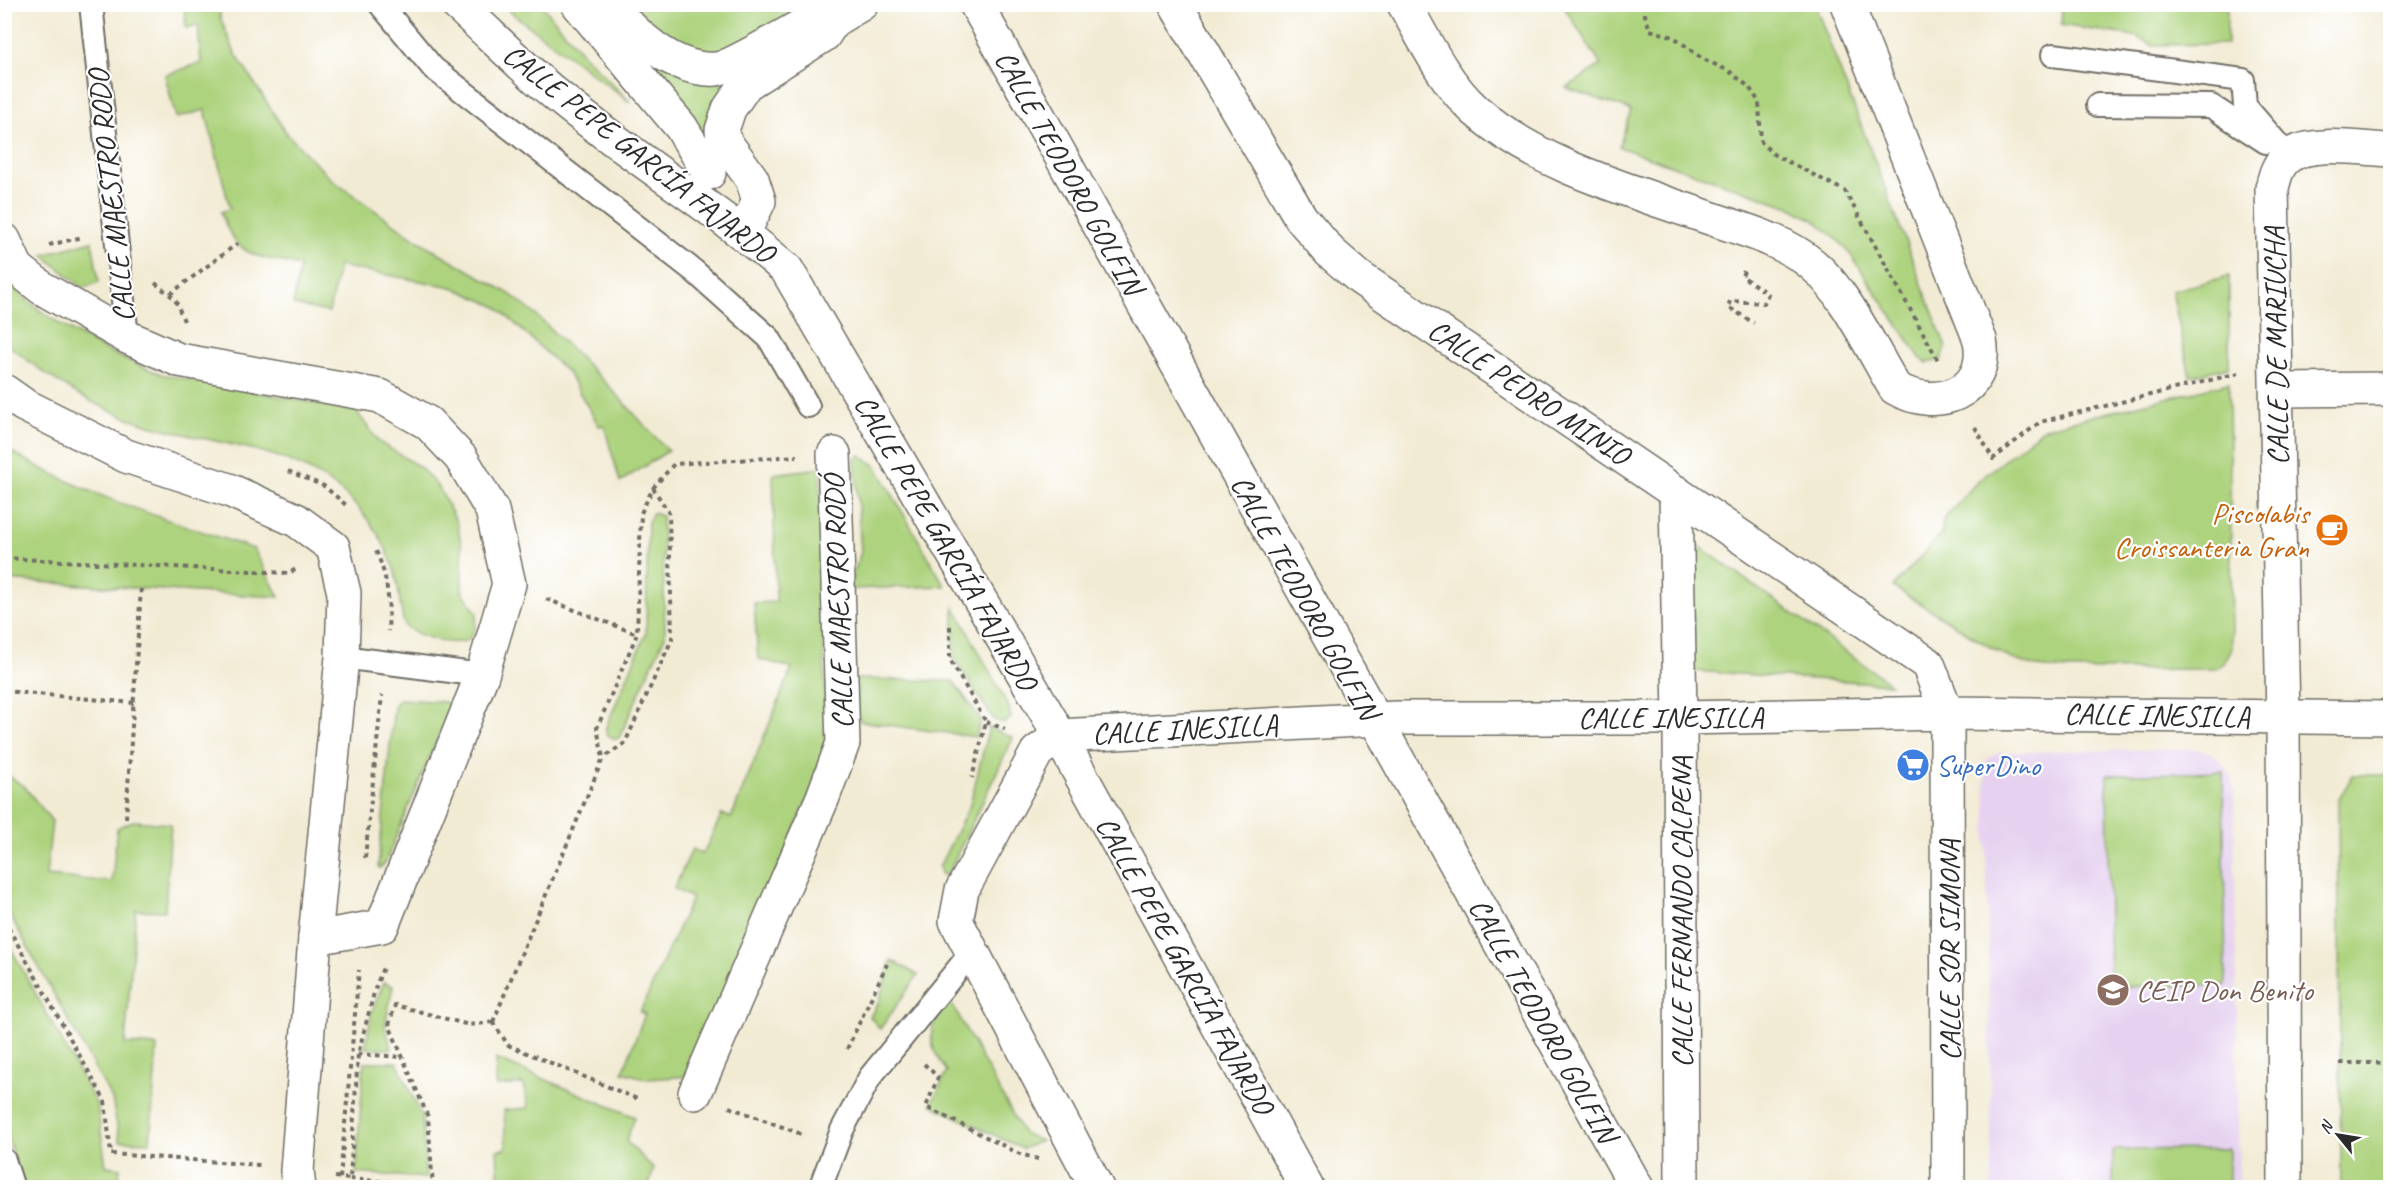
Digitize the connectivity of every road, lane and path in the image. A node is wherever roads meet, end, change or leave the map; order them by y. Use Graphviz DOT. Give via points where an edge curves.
graph roads {
  1 [pos="92,4"];
  2 [pos="380,4"];
  3 [pos="457,4"];
  4 [pos="578,4"];
  5 [pos="608,4"];
  6 [pos="976,4"];
  7 [pos="1175,4"];
  8 [pos="1404,4"];
  9 [pos="1645,4"];
  10 [pos="1847,4"];
  11 [pos="848,12"];
  12 [pos="2053,55"];
  13 [pos="2098,105"];
  14 [pos="723,139"];
  15 [pos="2391,150"];
  16 [pos="2288,156"];
  17 [pos="709,173"];
  18 [pos="676,186"];
  19 [pos="115,229"];
  20 [pos="744,232"];
  21 [pos="238,243"];
  22 [pos="7,247"];
  23 [pos="1751,270"];
  24 [pos="148,280"];
  25 [pos="170,294"];
  26 [pos="1754,323"];
  27 [pos="186,330"];
  28 [pos="127,337"];
  29 [pos="2278,377"];
  30 [pos="2391,389"];
  31 [pos="4,391"];
  32 [pos="1956,393"];
  33 [pos="808,406"];
  34 [pos="834,454"];
  35 [pos="653,488"];
  36 [pos="1676,492"];
  37 [pos="333,547"];
  38 [pos="4,558"];
  39 [pos="966,576"];
  40 [pos="509,584"];
  41 [pos="141,588"];
  42 [pos="637,634"];
  43 [pos="342,657"];
  44 [pos="482,675"];
  45 [pos="4,692"];
  46 [pos="134,703"];
  47 [pos="1947,713"];
  48 [pos="2283,717"];
  49 [pos="1680,718"];
  50 [pos="2391,718"];
  51 [pos="1373,719"];
  52 [pos="1059,736"];
  53 [pos="603,758"];
  54 [pos="972,778"];
  55 [pos="126,818"];
  56 [pos="4,920"];
  57 [pos="315,938"];
  58 [pos="971,953"];
  59 [pos="493,1022"];
  60 [pos="899,1042"];
  61 [pos="358,1054"];
  62 [pos="402,1057"];
  63 [pos="2340,1063"];
  64 [pos="2391,1063"];
  65 [pos="695,1094"];
  66 [pos="640,1100"];
  67 [pos="806,1136"];
  68 [pos="4,1160"];
  69 [pos="243,1162"];
  70 [pos="350,1179"];
  71 [pos="1093,1180"];
  72 [pos="433,1186"];
  73 [pos="13,1188"];
  74 [pos="299,1188"];
  75 [pos="820,1188"];
  76 [pos="1307,1188"];
  77 [pos="1637,1188"];
  78 [pos="1682,1188"];
  79 [pos="1948,1188"];
  80 [pos="2285,1188"];
  1 -- 19 [label="lane, CALLE MAESTRO RODO"];
  2 -- 33 [label="lane" via="433,68 694,271 769,338"];
  3 -- 18 [label="street, CALLE PEPE GARCÍA FAJARDO" via="555,94"];
  4 -- 17 [label="street" via="681,127"];
  5 -- 11 [label="street" via="648,44 688,67 718,69 814,19"];
  6 -- 51 [label="street, CALLE TEODORO GOLFIN"];
  7 -- 36 [label="street, CALLE PEDRO MINIO" via="1301,218 1330,252 1360,278"];
  8 -- 32 [label="street" via="1434,57 1474,108 1502,130 1531,149 1608,182 1796,252 1830,282 1895,388 1924,400 1941,400"];
  9 -- 32 [label="path" via="1650,30 1674,37 1749,87 1759,102 1761,142 1773,154 1845,191"];
  10 -- 32 [label="street" via="1980,340 1980,368 1970,383"];
  11 -- 14 [label="street" via="824,35 746,84 729,109"];
  12 -- 16 [label="lane" via="2243,80 2245,106"];
  13 -- 16 [label="lane" via="2211,106"];
  14 -- 17 [label="street"];
  14 -- 20 [label="street" via="752,179 759,201"];
  15 -- 16 [label="street" via="2322,147"];
  16 -- 29 [label="street, CALLE DE MARIUCHA" via="2277,169 2272,188"];
  17 -- 18 [label="street" via="689,185"];
  18 -- 20 [label="street, CALLE PEPE GARCÍA FAJARDO"];
  19 -- 22 [label="path"];
  19 -- 28 [label="lane, CALLE MAESTRO RODO"];
  20 -- 39 [label="street, CALLE PEPE GARCÍA FAJARDO" via="787,270"];
  21 -- 25 [label="path"];
  22 -- 28 [label="street, CALLE MAESTRO RODO" via="17,268 42,288"];
  23 -- 26 [label="path" via="1745,268 1742,276 1767,294 1764,303 1730,301 1728,307"];
  24 -- 25 [label="path"];
  25 -- 27 [label="path" via="181,309"];
  28 -- 40 [label="street" via="179,360 380,396 428,423 461,458 492,510"];
  29 -- 30 [label="street"];
  29 -- 32 [label="path" via="2040,422 1993,459"];
  29 -- 48 [label="street, CALLE DE MARIUCHA"];
  31 -- 37 [label="street" via="126,456 229,490 296,520"];
  34 -- 35 [label="path, CALLE MAESTRO RODÓ" via="674,464"];
  34 -- 65 [label="street, CALLE MAESTRO RODÓ" via="843,743"];
  35 -- 42 [label="path, CALLE MAESTRO RODÓ" via="641,513"];
  35 -- 53 [label="path" via="669,513 672,639 626,743"];
  36 -- 47 [label="street, CALLE PEDRO MINIO" via="1928,664"];
  36 -- 49 [label="street, CALLE FERNANDO CALPENA"];
  37 -- 38 [label="path" via="289,573"];
  37 -- 43 [label="street" via="344,593"];
  39 -- 52 [label="street, CALLE PEPE GARCÍA FAJARDO"];
  39 -- 54 [label="path" via="950,599 950,660 986,722"];
  40 -- 42 [label="path"];
  40 -- 44 [label="street"];
  41 -- 46 [label="path"];
  42 -- 53 [label="path, CALLE MAESTRO RODÓ" via="597,728"];
  43 -- 44 [label="lane"];
  43 -- 57 [label="street"];
  44 -- 57 [label="street" via="382,927"];
  45 -- 46 [label="path"];
  46 -- 55 [label="path"];
  47 -- 48 [label="street, CALLE INESILLA"];
  47 -- 49 [label="street, CALLE INESILLA"];
  47 -- 79 [label="street, CALLE SOR SIMONA"];
  48 -- 50 [label="street, CALLE INESILLA"];
  48 -- 80 [label="street, CALLE DE MARIUCHA"];
  49 -- 51 [label="street, CALLE INESILLA"];
  49 -- 78 [label="street, CALLE FERNANDO CALPENA"];
  51 -- 52 [label="street, CALLE INESILLA"];
  51 -- 77 [label="street, CALLE TEODORO GOLFIN"];
  52 -- 58 [label="street" via="1037,752 963,890 956,921"];
  52 -- 76 [label="street, CALLE PEPE GARCÍA FAJARDO"];
  53 -- 59 [label="path"];
  56 -- 69 [label="path" via="105,1101 111,1154"];
  57 -- 74 [label="street" via="297,1171"];
  58 -- 60 [label="lane"];
  58 -- 71 [label="street"];
  59 -- 62 [label="path" via="469,1025 395,1005 389,1025"];
  59 -- 66 [label="path" via="508,1045"];
  60 -- 71 [label="path" via="938,1077 926,1107 1020,1154"];
  60 -- 75 [label="lane" via="870,1077 842,1130"];
  61 -- 62 [label="path"];
  62 -- 72 [label="path" via="428,1117"];
  63 -- 64 [label="path"];
  65 -- 67 [label="path"];
  68 -- 73 [label="lane"];
  70 -- 72 [label="path"];
}
